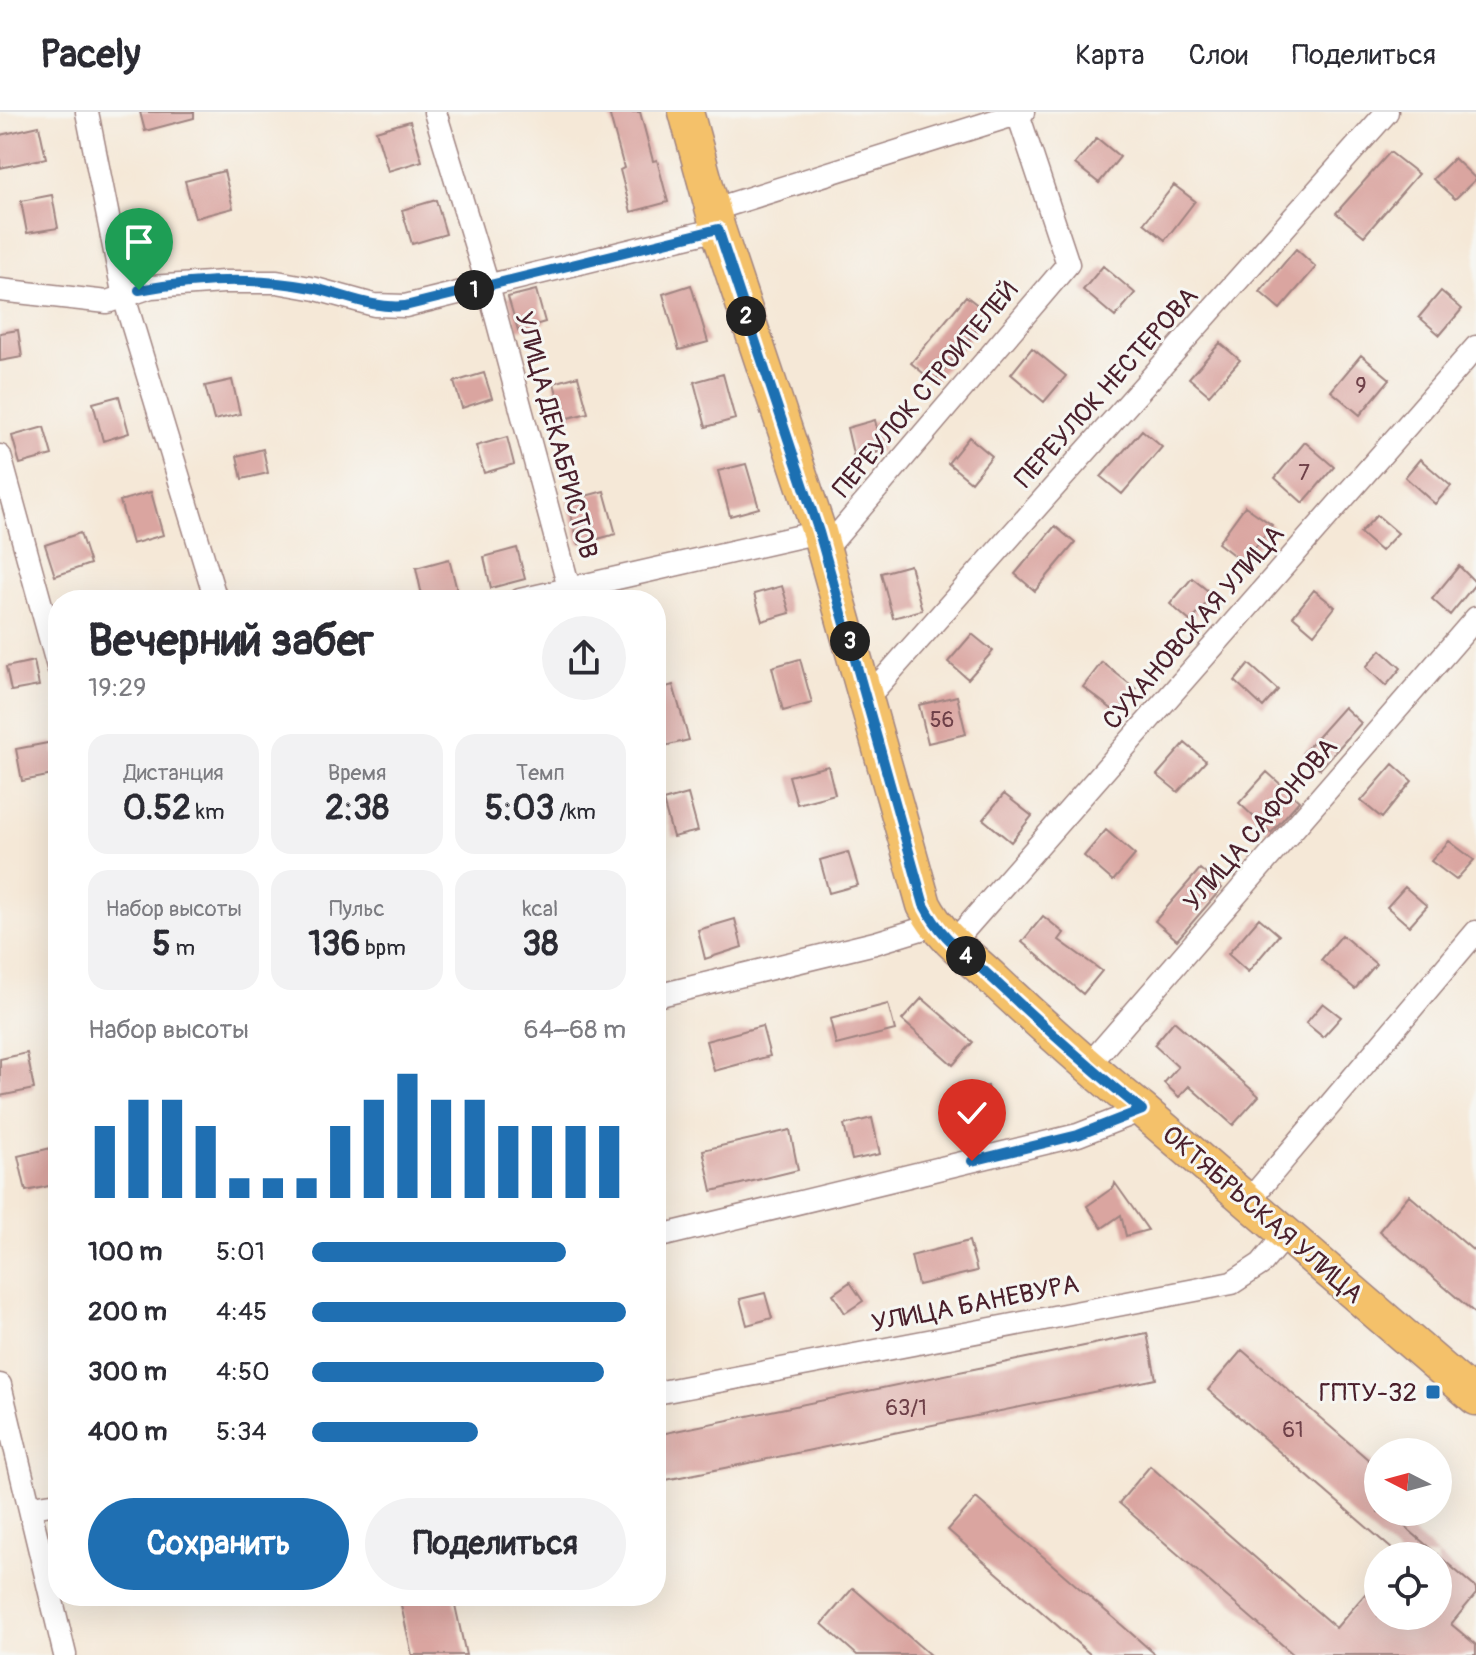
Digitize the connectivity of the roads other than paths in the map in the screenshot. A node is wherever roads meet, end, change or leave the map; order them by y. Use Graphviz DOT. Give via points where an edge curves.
graph roads {
  1 [pos="87,112"];
  2 [pos="435,112"];
  3 [pos="686,112"];
  4 [pos="1387,112"];
  5 [pos="1021,113"];
  6 [pos="715,220"];
  7 [pos="488,286"];
  8 [pos="0,290"];
  9 [pos="124,297"];
  10 [pos="1476,347"];
  11 [pos="0,456"];
  12 [pos="822,541"];
  13 [pos="569,588"];
  14 [pos="213,590"];
  15 [pos="561,590"];
  16 [pos="1476,618"];
  17 [pos="48,631"];
  18 [pos="867,698"];
  19 [pos="1476,932"];
  20 [pos="943,935"];
  21 [pos="666,994"];
  22 [pos="1087,1067"];
  23 [pos="1142,1110"];
  24 [pos="1247,1203"];
  25 [pos="1286,1234"];
  26 [pos="666,1235"];
  27 [pos="0,1385"];
  28 [pos="666,1391"];
  29 [pos="1476,1398"];
  30 [pos="48,1505"];
  31 [pos="32,1507"];
  32 [pos="48,1579"];
  33 [pos="54,1606"];
  34 [pos="65,1655"];
  1 -- 9 [label="street"];
  2 -- 7 [label="street, УЛИЦА ДЕКАБРИСТОВ"];
  3 -- 6 [label="main road, ОКТЯБРЬСКАЯ УЛИЦА"];
  4 -- 18 [label="street, ПЕРЕУЛОК НЕСТЕРОВА"];
  5 -- 6 [label="street"];
  5 -- 12 [label="street, ПЕРЕУЛОК СТРОИТЕЛЕЙ" via="1068,264"];
  6 -- 7 [label="street"];
  6 -- 12 [label="main road, ОКТЯБРЬСКАЯ УЛИЦА"];
  7 -- 9 [label="street" via="390,308 277,282 151,287"];
  7 -- 13 [label="street, УЛИЦА ДЕКАБРИСТОВ"];
  8 -- 9 [label="street" via="91,302"];
  9 -- 14 [label="street"];
  10 -- 20 [label="street, СУХАНОВСКАЯ УЛИЦА"];
  11 -- 17 [label="street"];
  12 -- 13 [label="street"];
  12 -- 18 [label="main road, ОКТЯБРЬСКАЯ УЛИЦА"];
  13 -- 15 [label="street"];
  16 -- 22 [label="street, УЛИЦА САФОНОВА"];
  18 -- 20 [label="main road, ОКТЯБРЬСКАЯ УЛИЦА" via="924,905"];
  19 -- 24 [label="street"];
  20 -- 21 [label="street" via="875,943"];
  20 -- 22 [label="main road, ОКТЯБРЬСКАЯ УЛИЦА"];
  22 -- 23 [label="main road, ОКТЯБРЬСКАЯ УЛИЦА"];
  23 -- 24 [label="main road, ОКТЯБРЬСКАЯ УЛИЦА"];
  23 -- 26 [label="street" via="1078,1135"];
  24 -- 25 [label="main road, ОКТЯБРЬСКАЯ УЛИЦА"];
  25 -- 28 [label="street, УЛИЦА БАНЕВУРА" via="1261,1264 1232,1283"];
  25 -- 29 [label="main road, ОКТЯБРЬСКАЯ УЛИЦА"];
  27 -- 31 [label="street"];
  30 -- 31 [label="street"];
  31 -- 32 [label="street"];
  33 -- 34 [label="street"];
}
